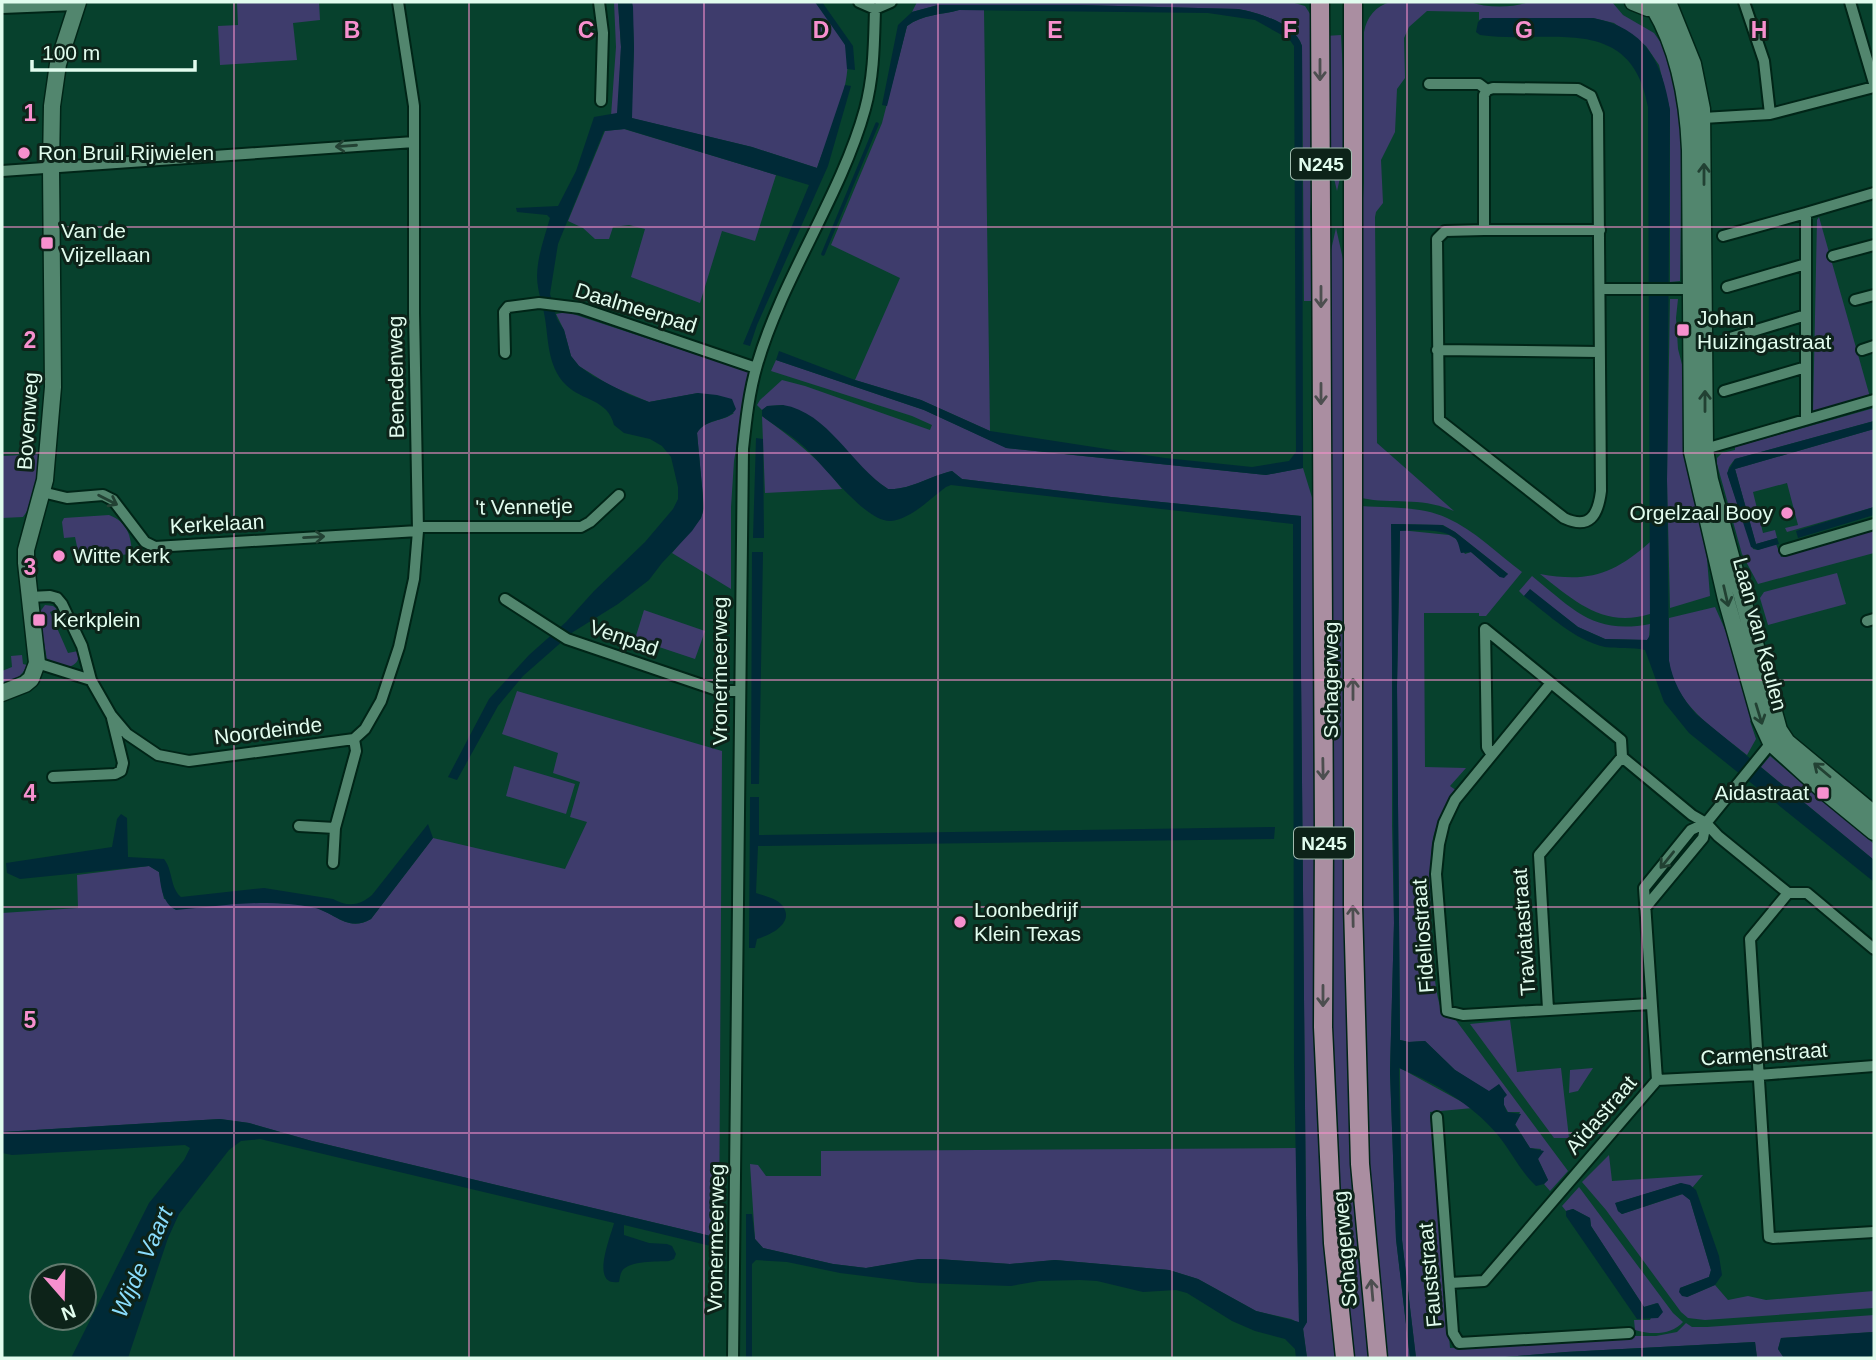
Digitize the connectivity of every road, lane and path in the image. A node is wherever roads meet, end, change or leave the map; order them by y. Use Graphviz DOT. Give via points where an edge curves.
graph roads {
  1 [pos="398,2"];
  2 [pos="599,2"];
  3 [pos="859,2"];
  4 [pos="891,2"];
  5 [pos="1320,2"];
  6 [pos="1353,2"];
  7 [pos="1633,2"];
  8 [pos="1744,2"];
  9 [pos="1850,2"];
  10 [pos="77,3"];
  11 [pos="1663,4"];
  12 [pos="2,8"];
  13 [pos="875,9"];
  14 [pos="1429,84"];
  15 [pos="1874,85"];
  16 [pos="1487,90"];
  17 [pos="601,101"];
  18 [pos="1770,114"];
  19 [pos="1695,118"];
  20 [pos="414,142"];
  21 [pos="51,167"];
  22 [pos="2,171"];
  23 [pos="1874,193"];
  24 [pos="1806,213"];
  25 [pos="1484,230"];
  26 [pos="1600,230"];
  27 [pos="1723,236"];
  28 [pos="1874,245"];
  29 [pos="1833,256"];
  30 [pos="1806,264"];
  31 [pos="1727,287"];
  32 [pos="1600,289"];
  33 [pos="1697,289"];
  34 [pos="1874,295"];
  35 [pos="1855,300"];
  36 [pos="1806,315"];
  37 [pos="1730,338"];
  38 [pos="1874,346"];
  39 [pos="1437,350"];
  40 [pos="1862,350"];
  41 [pos="1599,352"];
  42 [pos="505,354"];
  43 [pos="1806,367"];
  44 [pos="756,368"];
  45 [pos="1724,391"];
  46 [pos="1874,400"];
  47 [pos="1806,418"];
  48 [pos="1698,450"];
  49 [pos="43,492"];
  50 [pos="619,495"];
  51 [pos="1874,524"];
  52 [pos="418,529"];
  53 [pos="1785,550"];
  54 [pos="30,597"];
  55 [pos="505,599"];
  56 [pos="37,663"];
  57 [pos="91,680"];
  58 [pos="1551,683"];
  59 [pos="739,691"];
  60 [pos="2,693"];
  61 [pos="111,715"];
  62 [pos="354,739"];
  63 [pos="1776,739"];
  64 [pos="1493,755"];
  65 [pos="1622,757"];
  66 [pos="52,777"];
  67 [pos="1874,814"];
  68 [pos="1706,823"];
  69 [pos="299,826"];
  70 [pos="335,828"];
  71 [pos="1874,832"];
  72 [pos="333,863"];
  73 [pos="1788,893"];
  74 [pos="1874,949"];
  75 [pos="1650,1004"];
  76 [pos="1548,1009"];
  77 [pos="1874,1066"];
  78 [pos="1759,1075"];
  79 [pos="1657,1080"];
  80 [pos="1437,1117"];
  81 [pos="1874,1232"];
  82 [pos="1450,1283"];
  83 [pos="1629,1333"];
  84 [pos="733,1358"];
  85 [pos="1345,1358"];
  86 [pos="1378,1358"];
  1 -- 20 [label="street, Benedenweg" via="413,98"];
  2 -- 17 [label="street"];
  3 -- 13 [label="street"];
  4 -- 13 [label="street"];
  5 -- 85 [label="main road, Schagerweg / N245, one-way" via="1323,1027 1333,1243"];
  86 -- 6 [label="main road, Schagerweg / N245, one-way" via="1360,1164 1353,905"];
  7 -- 11 [label="street" via="1643,7"];
  8 -- 18 [label="street" via="1764,61"];
  9 -- 15 [label="street"];
  10 -- 12 [label="street"];
  10 -- 21 [label="street, Bovenweg" via="58,64"];
  11 -- 19 [label="street, Laan van Keulen" via="1693,64 1700,93"];
  13 -- 44 [label="street, Vronermeerweg" via="873,64 861,122"];
  14 -- 16 [label="street" via="1479,84"];
  15 -- 18 [label="street"];
  16 -- 25 [label="street"];
  16 -- 26 [label="street" via="1573,88 1591,96 1598,114"];
  18 -- 19 [label="street"];
  19 -- 33 [label="street, Laan van Keulen" via="1690,150"];
  20 -- 21 [label="street, one-way"];
  20 -- 52 [label="street, Benedenweg"];
  21 -- 22 [label="street"];
  21 -- 49 [label="street, Bovenweg" via="54,369"];
  23 -- 24 [label="street"];
  24 -- 27 [label="street"];
  24 -- 30 [label="street"];
  25 -- 26 [label="street"];
  25 -- 39 [label="street" via="1444,231 1437,239"];
  26 -- 32 [label="street"];
  28 -- 29 [label="street"];
  30 -- 31 [label="street"];
  30 -- 36 [label="street"];
  32 -- 33 [label="street"];
  32 -- 41 [label="street"];
  33 -- 48 [label="street, Laan van Keulen"];
  34 -- 35 [label="street"];
  36 -- 37 [label="street"];
  36 -- 43 [label="street"];
  38 -- 40 [label="street"];
  39 -- 41 [label="street"];
  39 -- 41 [label="street" via="1439,420 1564,518 1579,523 1592,518 1600,500"];
  42 -- 44 [label="street, Daalmeerpad" via="504,312 508,307 539,303 580,308"];
  43 -- 45 [label="street"];
  43 -- 47 [label="street"];
  44 -- 59 [label="street, Vronermeerweg" via="743,449"];
  46 -- 47 [label="street"];
  47 -- 48 [label="street"];
  48 -- 63 [label="street, Laan van Keulen" via="1726,599 1760,719"];
  49 -- 52 [label="street, Kerkelaan, one-way" via="67,498 103,495 113,500 145,542 155,547"];
  49 -- 54 [label="street, Bovenweg" via="26,550"];
  50 -- 52 [label="street, 't Vennetje" via="581,527"];
  51 -- 53 [label="street"];
  52 -- 62 [label="street, Benedenweg" via="410,602 399,647 381,701"];
  54 -- 56 [label="street"];
  54 -- 57 [label="street" via="50,596 62,604 82,646"];
  55 -- 59 [label="street, Venpad" via="567,639 720,691"];
  56 -- 57 [label="street"];
  56 -- 60 [label="street" via="25,684"];
  57 -- 61 [label="street, Noordeinde"];
  58 -- 64 [label="street, Fideliostraat"];
  58 -- 64 [label="street" via="1485,629 1487,747"];
  58 -- 65 [label="street" via="1621,740"];
  59 -- 84 [label="street, Vronermeerweg"];
  61 -- 62 [label="street, Noordeinde" via="146,748 177,760"];
  61 -- 66 [label="street, Noordeinde" via="121,771"];
  62 -- 70 [label="street, Noordeinde" via="356,751"];
  67 -- 63 [label="street, Laan van Keulen, one-way" via="1787,742"];
  63 -- 68 [label="street, Aïdastraat"];
  63 -- 71 [label="street, Laan van Keulen" via="1824,791"];
  64 -- 76 [label="street, Fideliostraat" via="1450,807 1439,844 1436,874 1447,1012"];
  65 -- 68 [label="street"];
  65 -- 76 [label="street, Traviatastraat" via="1539,855"];
  68 -- 73 [label="street"];
  68 -- 75 [label="street, Aïdastraat" via="1691,831 1644,888"];
  69 -- 70 [label="street"];
  70 -- 72 [label="street, Noordeinde"];
  73 -- 74 [label="street" via="1807,893"];
  73 -- 78 [label="street" via="1750,939"];
  75 -- 76 [label="street, Fideliostraat"];
  75 -- 79 [label="street, Aïdastraat"];
  77 -- 78 [label="street, Carmenstraat"];
  78 -- 79 [label="street, Carmenstraat"];
  78 -- 81 [label="street" via="1769,1237"];
  79 -- 82 [label="street, Aïdastraat" via="1484,1281"];
  80 -- 82 [label="street, Fauststraat"];
  82 -- 83 [label="street, Fauststraat" via="1453,1333 1459,1343"];
}
